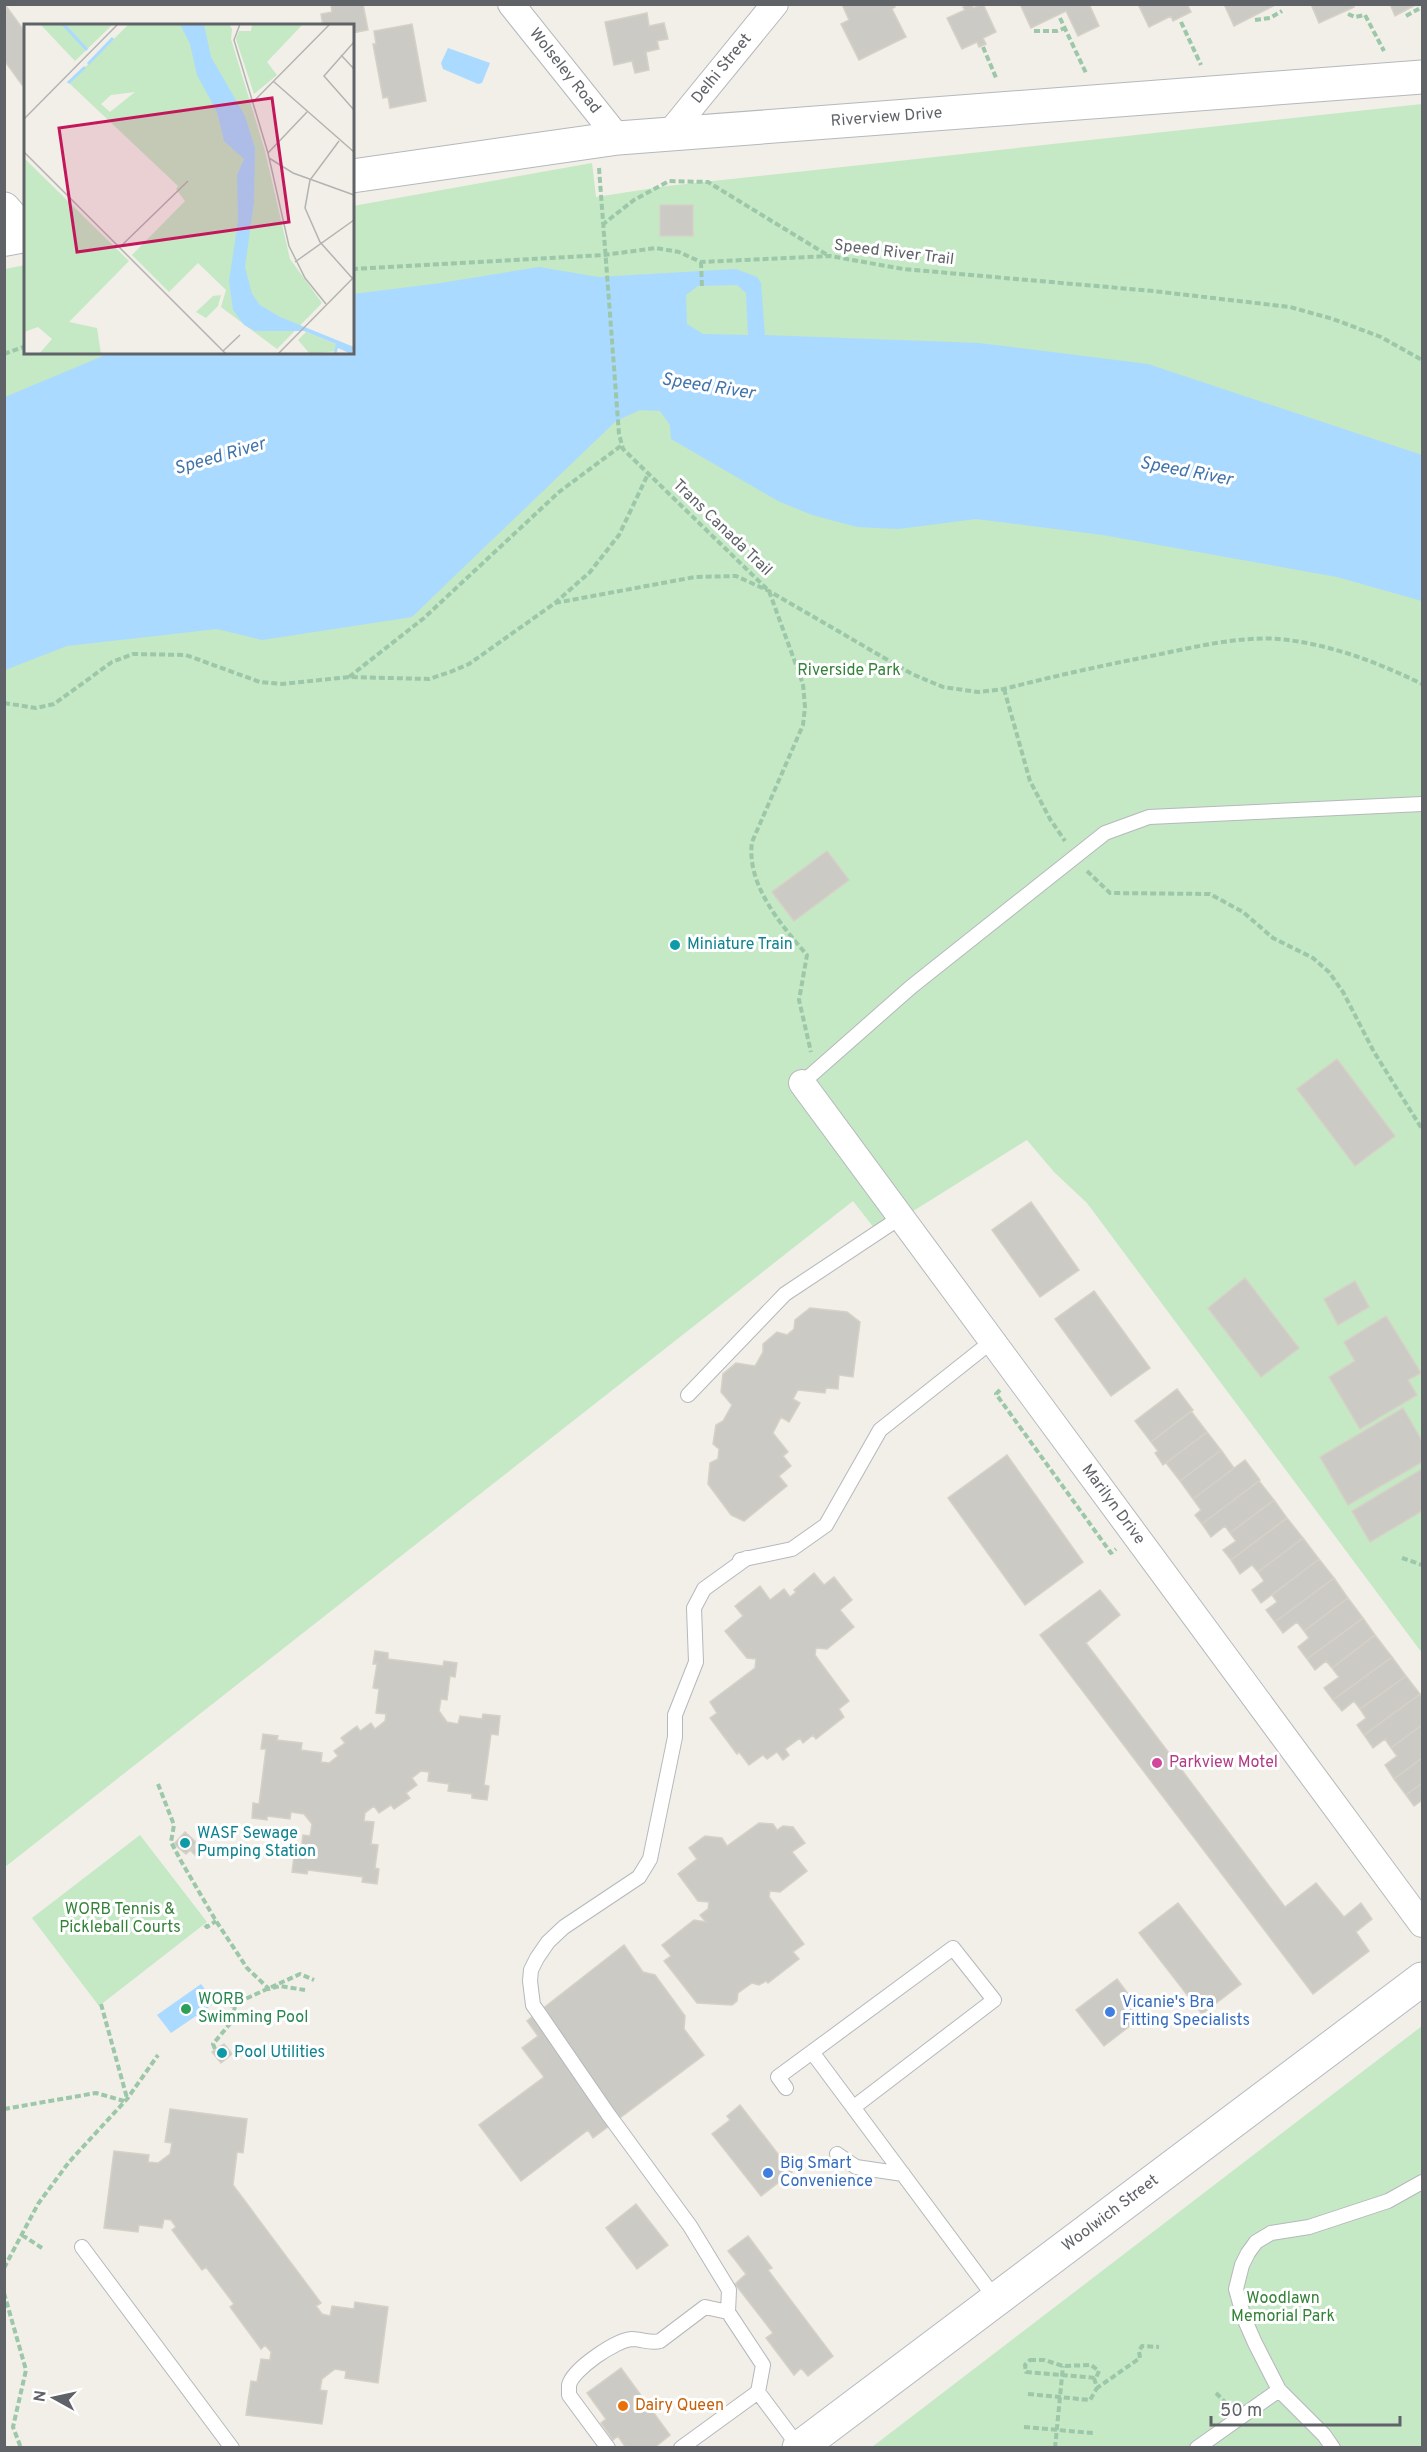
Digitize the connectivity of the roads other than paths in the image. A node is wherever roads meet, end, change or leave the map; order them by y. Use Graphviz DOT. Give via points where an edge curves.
graph roads {
  1 [pos="512,4"];
  2 [pos="775,4"];
  3 [pos="1422,77"];
  4 [pos="669,134"];
  5 [pos="608,140"];
  6 [pos="354,176"];
  7 [pos="4,208"];
  8 [pos="24,234"];
  9 [pos="24,238"];
  10 [pos="4,243"];
  11 [pos="1422,804"];
  12 [pos="802,1083"];
  13 [pos="901,1217"];
  14 [pos="991,1342"];
  15 [pos="688,1395"];
  16 [pos="747,1558"];
  17 [pos="719,1568"];
  18 [pos="1422,1924"];
  19 [pos="1422,1979"];
  20 [pos="812,2052"];
  21 [pos="786,2088"];
  22 [pos="854,2107"];
  23 [pos="837,2154"];
  24 [pos="903,2174"];
  25 [pos="1421,2186"];
  26 [pos="82,2247"];
  27 [pos="995,2298"];
  28 [pos="728,2312"];
  29 [pos="1279,2390"];
  30 [pos="758,2392"];
  31 [pos="799,2447"];
  32 [pos="232,2448"];
  33 [pos="608,2448"];
  34 [pos="681,2448"];
  35 [pos="1197,2448"];
  36 [pos="1333,2448"];
  1 -- 5 [label="street, Wolseley Road"];
  2 -- 4 [label="street, Delhi Street"];
  3 -- 4 [label="street, Riverview Drive"];
  4 -- 5 [label="street, Riverview Drive"];
  5 -- 6 [label="street, Riverview Drive"];
  7 -- 8 [label="street"];
  9 -- 10 [label="street"];
  11 -- 12 [label="lane" via="1149,817 1105,833 911,987"];
  12 -- 13 [label="street, Marilyn Drive"];
  13 -- 14 [label="street, Marilyn Drive"];
  13 -- 15 [label="lane" via="785,1294"];
  14 -- 16 [label="lane" via="880,1430 826,1525 792,1549"];
  14 -- 18 [label="street, Marilyn Drive"];
  16 -- 17 [label="lane"];
  16 -- 28 [label="lane" via="704,1589 694,1608 696,1662 675,1715 675,1737 650,1859 639,1877 548,1942 531,1970 530,1981 533,2005 690,2226 729,2290"];
  19 -- 27 [label="street, Woolwich Street"];
  20 -- 21 [label="lane" via="778,2077"];
  20 -- 22 [label="lane"];
  20 -- 22 [label="lane" via="953,1948 994,2000"];
  22 -- 24 [label="lane"];
  23 -- 24 [label="lane" via="856,2167"];
  24 -- 27 [label="lane"];
  25 -- 29 [label="lane" via="1309,2227 1271,2233 1256,2242 1248,2253 1236,2289 1248,2327"];
  26 -- 32 [label="lane"];
  27 -- 31 [label="street, Woolwich Street"];
  28 -- 30 [label="lane" via="763,2365"];
  28 -- 33 [label="lane" via="705,2307 660,2341 631,2339 614,2345 578,2371 569,2384 570,2395"];
  29 -- 35 [label="lane"];
  29 -- 36 [label="lane"];
  30 -- 31 [label="lane"];
  30 -- 34 [label="lane"];
}
